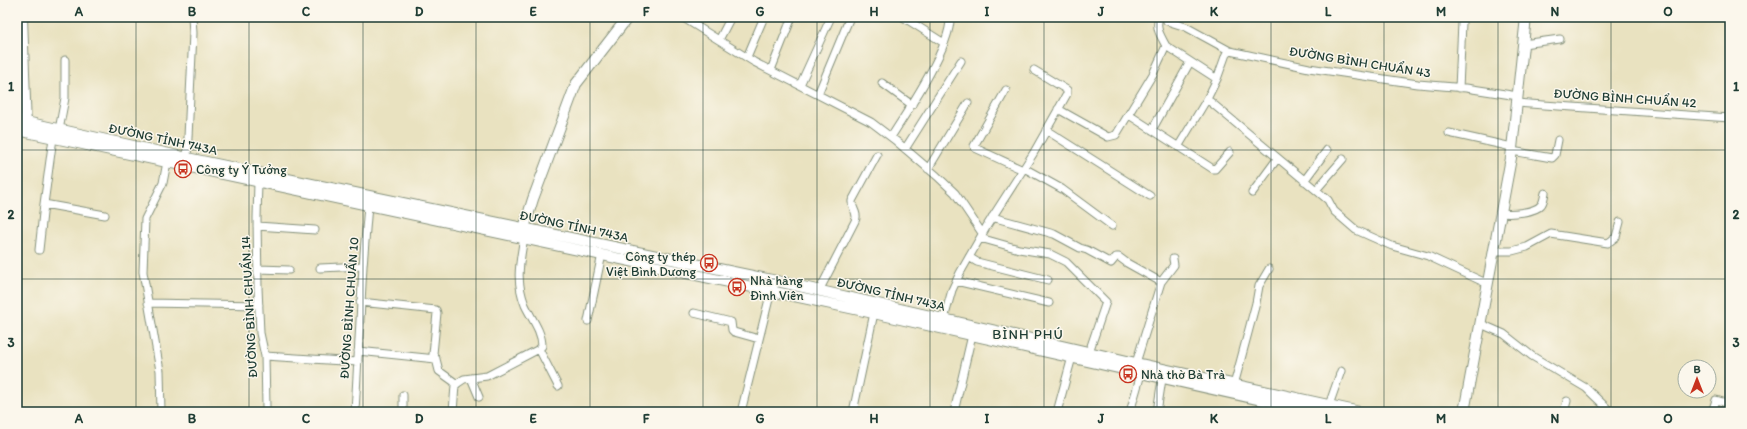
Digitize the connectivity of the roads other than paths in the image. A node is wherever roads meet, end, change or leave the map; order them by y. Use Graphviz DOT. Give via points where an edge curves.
graph roads {
  1 [pos="22,17"];
  2 [pos="192,17"];
  3 [pos="628,17"];
  4 [pos="682,17"];
  5 [pos="731,17"];
  6 [pos="764,17"];
  7 [pos="792,17"];
  8 [pos="831,17"];
  9 [pos="850,17"];
  10 [pos="903,17"];
  11 [pos="950,17"];
  12 [pos="1159,17"];
  13 [pos="1526,17"];
  14 [pos="1167,21"];
  15 [pos="1462,23"];
  16 [pos="1560,39"];
  17 [pos="719,40"];
  18 [pos="944,43"];
  19 [pos="1523,44"];
  20 [pos="1166,46"];
  21 [pos="1230,50"];
  22 [pos="747,57"];
  23 [pos="65,60"];
  24 [pos="961,61"];
  25 [pos="1190,62"];
  26 [pos="771,70"];
  27 [pos="1034,70"];
  28 [pos="1217,79"];
  29 [pos="882,83"];
  30 [pos="800,85"];
  31 [pos="1459,88"];
  32 [pos="1006,90"];
  33 [pos="818,94"];
  34 [pos="1207,99"];
  35 [pos="1518,99"];
  36 [pos="968,104"];
  37 [pos="912,105"];
  38 [pos="1058,109"];
  39 [pos="1129,115"];
  40 [pos="1730,118"];
  41 [pos="21,126"];
  42 [pos="1046,130"];
  43 [pos="1152,130"];
  44 [pos="1449,133"];
  45 [pos="56,134"];
  46 [pos="891,137"];
  47 [pos="1558,140"];
  48 [pos="1178,146"];
  49 [pos="905,149"];
  50 [pos="1512,149"];
  51 [pos="1327,150"];
  52 [pos="1230,152"];
  53 [pos="877,155"];
  54 [pos="187,158"];
  55 [pos="1277,159"];
  56 [pos="1343,159"];
  57 [pos="167,162"];
  58 [pos="928,169"];
  59 [pos="1023,169"];
  60 [pos="1304,181"];
  61 [pos="258,182"];
  62 [pos="1316,190"];
  63 [pos="1252,193"];
  64 [pos="1546,193"];
  65 [pos="1150,196"];
  66 [pos="44,204"];
  67 [pos="386,204"];
  68 [pos="368,205"];
  69 [pos="1501,213"];
  70 [pos="105,215"];
  71 [pos="992,217"];
  72 [pos="1620,222"];
  73 [pos="257,226"];
  74 [pos="1112,226"];
  75 [pos="315,230"];
  76 [pos="524,233"];
  77 [pos="981,235"];
  78 [pos="39,250"];
  79 [pos="1494,252"];
  80 [pos="602,254"];
  81 [pos="969,257"];
  82 [pos="1173,259"];
  83 [pos="362,266"];
  84 [pos="320,268"];
  85 [pos="258,269"];
  86 [pos="1269,269"];
  87 [pos="289,270"];
  88 [pos="1048,280"];
  89 [pos="777,281"];
  90 [pos="956,281"];
  91 [pos="1161,282"];
  92 [pos="1488,284"];
  93 [pos="771,291"];
  94 [pos="819,291"];
  95 [pos="360,302"];
  96 [pos="148,303"];
  97 [pos="1049,303"];
  98 [pos="259,305"];
  99 [pos="694,313"];
  100 [pos="874,313"];
  101 [pos="944,319"];
  102 [pos="588,321"];
  103 [pos="1481,324"];
  104 [pos="972,335"];
  105 [pos="758,339"];
  106 [pos="539,348"];
  107 [pos="358,351"];
  108 [pos="1089,352"];
  109 [pos="265,356"];
  110 [pos="1072,357"];
  111 [pos="436,359"];
  112 [pos="358,362"];
  113 [pos="1136,363"];
  114 [pos="1122,364"];
  115 [pos="1341,371"];
  116 [pos="1141,374"];
  117 [pos="471,378"];
  118 [pos="1162,379"];
  119 [pos="457,384"];
  120 [pos="1234,385"];
  121 [pos="558,386"];
  122 [pos="403,395"];
  123 [pos="479,397"];
  124 [pos="1567,401"];
  125 [pos="1730,404"];
  126 [pos="1329,406"];
  127 [pos="266,407"];
  128 [pos="161,412"];
  129 [pos="355,412"];
  130 [pos="403,412"];
  131 [pos="453,412"];
  132 [pos="741,412"];
  133 [pos="853,412"];
  134 [pos="954,412"];
  135 [pos="1057,412"];
  136 [pos="1130,412"];
  137 [pos="1157,412"];
  138 [pos="1315,412"];
  139 [pos="1360,412"];
  140 [pos="1464,412"];
  141 [pos="1564,412"];
  142 [pos="1611,412"];
  143 [pos="1712,412"];
  1 -- 41 [label="main road"];
  2 -- 54 [label="street"];
  3 -- 76 [label="main road" via="576,84 533,199"];
  4 -- 17 [label="street"];
  5 -- 17 [label="street"];
  6 -- 22 [label="street"];
  7 -- 26 [label="street"];
  8 -- 30 [label="street"];
  9 -- 33 [label="street"];
  10 -- 18 [label="street"];
  11 -- 18 [label="street"];
  12 -- 20 [label="street" via="1158,30"];
  13 -- 19 [label="main road"];
  14 -- 21 [label="street, ĐƯỜNG BÌNH CHUẨN 43" via="1186,27"];
  15 -- 31 [label="street"];
  16 -- 19 [label="street"];
  17 -- 22 [label="street"];
  18 -- 37 [label="street"];
  19 -- 35 [label="main road"];
  20 -- 25 [label="street"];
  20 -- 39 [label="street"];
  21 -- 28 [label="street" via="1226,54"];
  21 -- 31 [label="street, ĐƯỜNG BÌNH CHUẨN 43" via="1309,68"];
  22 -- 26 [label="street"];
  23 -- 45 [label="street" via="65,98"];
  24 -- 49 [label="street"];
  25 -- 28 [label="street"];
  25 -- 43 [label="street"];
  26 -- 30 [label="street"];
  27 -- 38 [label="street" via="1067,90"];
  28 -- 34 [label="street"];
  29 -- 37 [label="street"];
  30 -- 33 [label="street"];
  31 -- 35 [label="street, ĐƯỜNG BÌNH CHUẨN 43"];
  32 -- 59 [label="street" via="974,146"];
  33 -- 46 [label="street" via="871,122"];
  34 -- 48 [label="street"];
  34 -- 55 [label="street"];
  35 -- 40 [label="street, ĐƯỜNG BÌNH CHUẨN 42"];
  35 -- 50 [label="main road"];
  36 -- 58 [label="street"];
  37 -- 46 [label="street"];
  38 -- 39 [label="street" via="1108,137 1116,134"];
  38 -- 42 [label="street"];
  39 -- 43 [label="street"];
  41 -- 45 [label="main road, ĐƯỜNG TỈNH 743A"];
  42 -- 59 [label="street"];
  42 -- 65 [label="street"];
  43 -- 48 [label="street"];
  44 -- 50 [label="street"];
  45 -- 54 [label="main road, ĐƯỜNG TỈNH 743A"];
  45 -- 57 [label="main road, ĐƯỜNG TỈNH 743A"];
  45 -- 66 [label="street"];
  46 -- 49 [label="street"];
  47 -- 50 [label="street" via="1552,158"];
  48 -- 52 [label="street" via="1215,169"];
  49 -- 58 [label="street"];
  50 -- 69 [label="main road"];
  51 -- 60 [label="street"];
  53 -- 94 [label="street" via="851,204 856,218"];
  54 -- 67 [label="main road, ĐƯỜNG TỈNH 743A"];
  55 -- 60 [label="street"];
  55 -- 63 [label="street"];
  56 -- 62 [label="street"];
  57 -- 61 [label="main road, ĐƯỜNG TỈNH 743A"];
  57 -- 96 [label="street" via="163,183 145,219 143,272"];
  58 -- 77 [label="street" via="955,193"];
  59 -- 71 [label="street"];
  59 -- 74 [label="street" via="1062,189"];
  60 -- 62 [label="street"];
  61 -- 68 [label="main road, ĐƯỜNG TỈNH 743A"];
  61 -- 73 [label="street, ĐƯỜNG BÌNH CHUẨN 14"];
  62 -- 92 [label="street" via="1328,200 1334,211 1356,230 1392,246 1428,256"];
  64 -- 69 [label="street" via="1542,204 1537,208 1513,214"];
  66 -- 70 [label="street"];
  66 -- 78 [label="street"];
  67 -- 68 [label="main road, ĐƯỜNG TỈNH 743A"];
  67 -- 76 [label="main road, ĐƯỜNG TỈNH 743A"];
  68 -- 83 [label="street, ĐƯỜNG BÌNH CHUẨN 10"];
  69 -- 79 [label="main road"];
  71 -- 77 [label="street"];
  71 -- 91 [label="street" via="1054,234 1111,263 1118,257"];
  72 -- 79 [label="street" via="1616,237 1608,243 1551,234 1527,247"];
  73 -- 75 [label="street"];
  73 -- 85 [label="street, ĐƯỜNG BÌNH CHUẨN 14"];
  76 -- 80 [label="main road, ĐƯỜNG TỈNH 743A"];
  76 -- 89 [label="main road, ĐƯỜNG TỈNH 743A"];
  76 -- 106 [label="street" via="518,281 525,304 542,341"];
  77 -- 81 [label="street"];
  77 -- 108 [label="street" via="1018,249 1050,254 1066,262 1097,292 1106,302"];
  79 -- 92 [label="main road"];
  80 -- 93 [label="main road, ĐƯỜNG TỈNH 743A"];
  80 -- 102 [label="street"];
  81 -- 88 [label="street" via="977,262"];
  81 -- 90 [label="street"];
  82 -- 91 [label="street" via="1174,265"];
  83 -- 84 [label="street"];
  83 -- 95 [label="street, ĐƯỜNG BÌNH CHUẨN 10"];
  85 -- 87 [label="street"];
  85 -- 98 [label="street, ĐƯỜNG BÌNH CHUẨN 14"];
  86 -- 120 [label="street" via="1259,286"];
  89 -- 93 [label="street"];
  89 -- 94 [label="main road, ĐƯỜNG TỈNH 743A"];
  90 -- 97 [label="street"];
  90 -- 101 [label="street"];
  91 -- 113 [label="street"];
  92 -- 103 [label="main road"];
  93 -- 100 [label="main road, ĐƯỜNG TỈNH 743A"];
  93 -- 105 [label="street"];
  94 -- 101 [label="main road, ĐƯỜNG TỈNH 743A"];
  95 -- 107 [label="street, ĐƯỜNG BÌNH CHUẨN 10"];
  95 -- 111 [label="street" via="436,310 433,354"];
  96 -- 98 [label="street"];
  96 -- 128 [label="street" via="160,371"];
  98 -- 109 [label="street, ĐƯỜNG BÌNH CHUẨN 14" via="260,332"];
  99 -- 105 [label="street" via="731,322 734,332"];
  100 -- 104 [label="main road, ĐƯỜNG TỈNH 743A"];
  100 -- 133 [label="street"];
  101 -- 108 [label="main road, ĐƯỜNG TỈNH 743A"];
  103 -- 140 [label="main road"];
  103 -- 142 [label="street" via="1504,334 1532,356 1586,388"];
  104 -- 110 [label="main road, ĐƯỜNG TỈNH 743A"];
  104 -- 134 [label="street"];
  105 -- 132 [label="street"];
  106 -- 117 [label="street" via="487,376"];
  106 -- 121 [label="street"];
  107 -- 111 [label="street"];
  107 -- 112 [label="street, ĐƯỜNG BÌNH CHUẨN 10"];
  108 -- 114 [label="main road, ĐƯỜNG TỈNH 743A"];
  109 -- 112 [label="street"];
  109 -- 127 [label="street, ĐƯỜNG BÌNH CHUẨN 14"];
  110 -- 114 [label="main road, ĐƯỜNG TỈNH 743A"];
  110 -- 135 [label="street"];
  111 -- 119 [label="street" via="439,371"];
  112 -- 129 [label="street, ĐƯỜNG BÌNH CHUẨN 10"];
  113 -- 114 [label="main road, ĐƯỜNG TỈNH 743A"];
  113 -- 120 [label="main road, ĐƯỜNG TỈNH 743A"];
  114 -- 116 [label="main road, ĐƯỜNG TỈNH 743A"];
  115 -- 126 [label="street"];
  116 -- 118 [label="main road, ĐƯỜNG TỈNH 743A"];
  116 -- 136 [label="street"];
  117 -- 119 [label="street"];
  117 -- 123 [label="street"];
  118 -- 137 [label="street"];
  118 -- 138 [label="main road, ĐƯỜNG TỈNH 743A"];
  119 -- 131 [label="street"];
  120 -- 126 [label="main road, ĐƯỜNG TỈNH 743A"];
  122 -- 130 [label="street"];
  124 -- 141 [label="street"];
  125 -- 143 [label="street" via="1716,400"];
  126 -- 139 [label="main road, ĐƯỜNG TỈNH 743A"];
}
